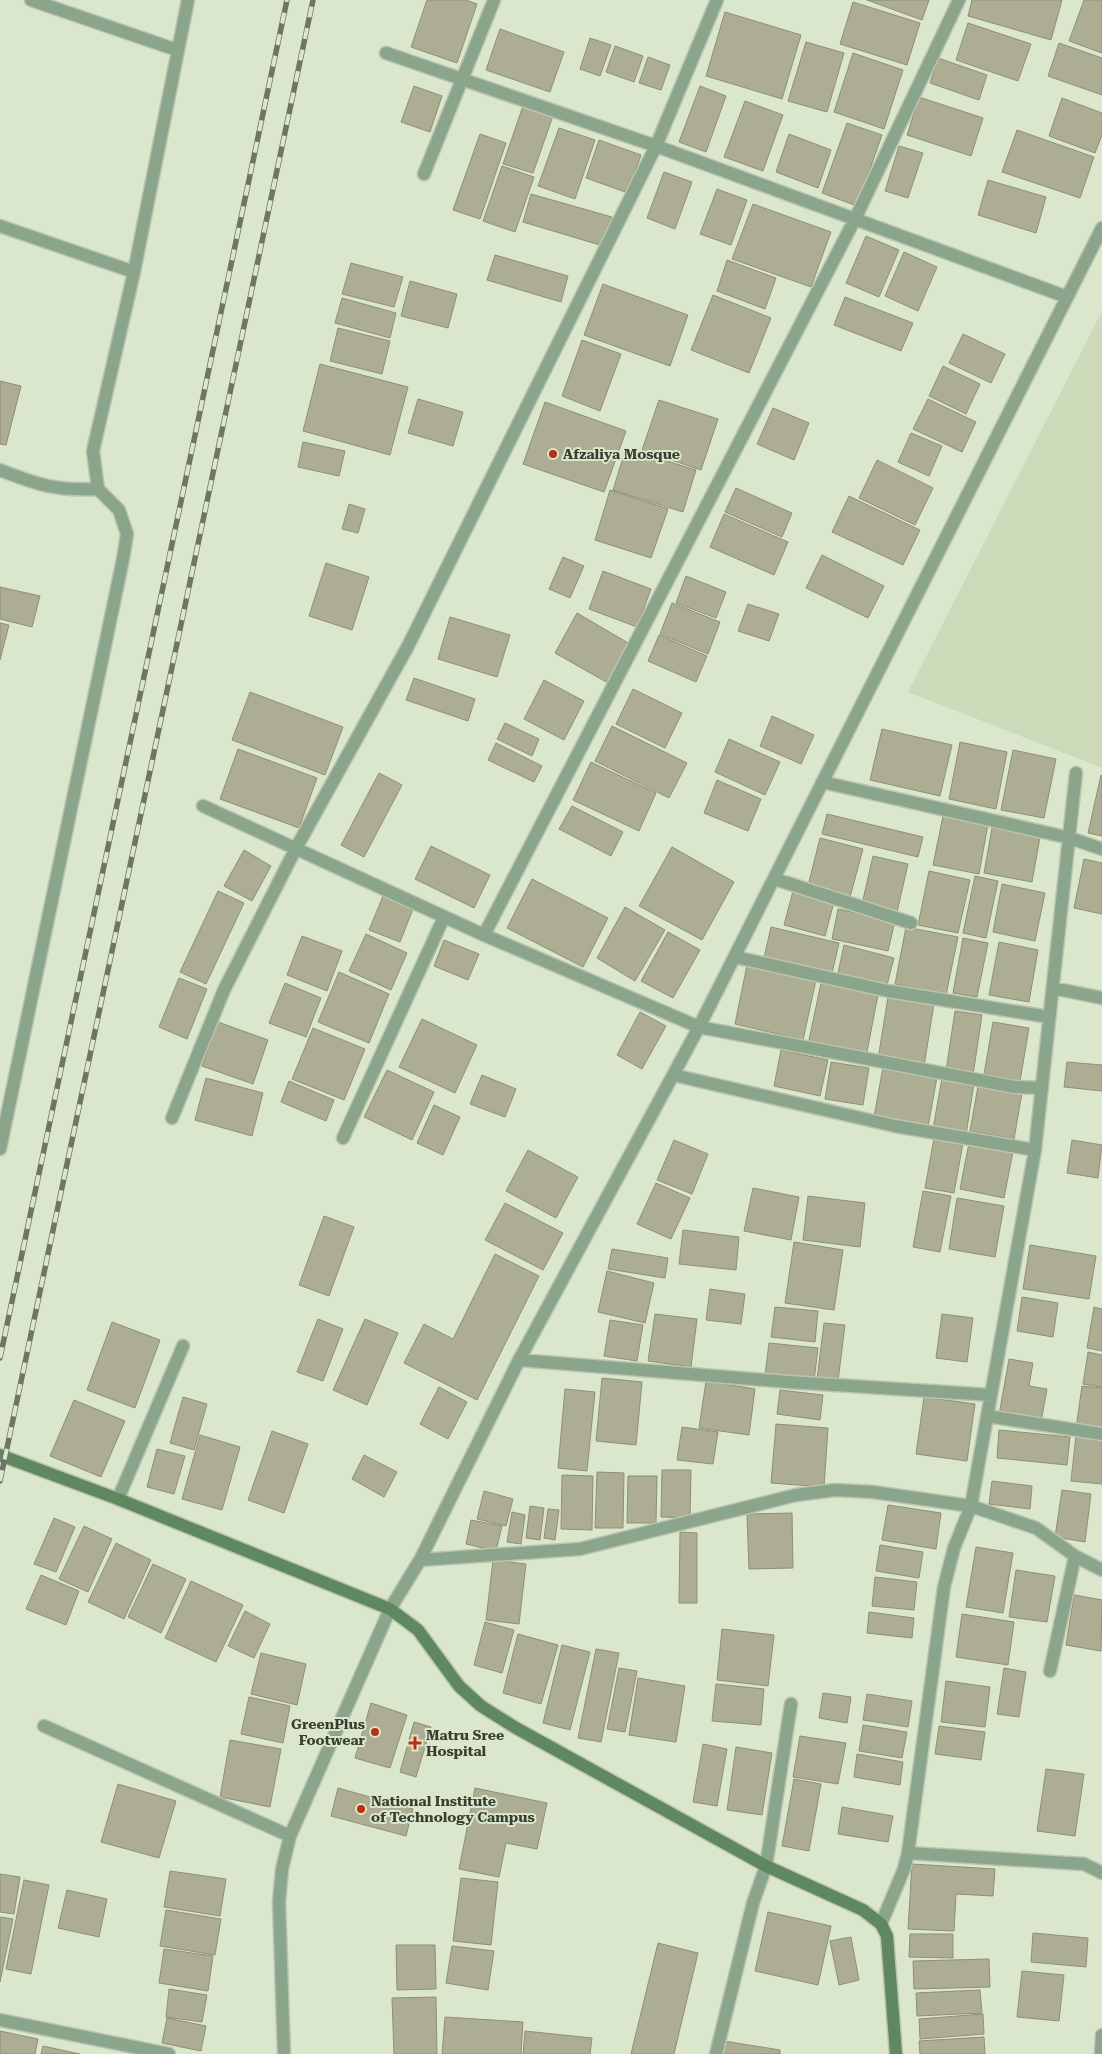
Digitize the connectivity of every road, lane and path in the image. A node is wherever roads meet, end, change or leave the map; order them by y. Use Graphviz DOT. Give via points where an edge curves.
graph roads {
  1 [pos="31,0"];
  2 [pos="188,0"];
  3 [pos="494,0"];
  4 [pos="717,0"];
  5 [pos="959,0"];
  6 [pos="178,50"];
  7 [pos="386,53"];
  8 [pos="464,78"];
  9 [pos="656,146"];
  10 [pos="424,174"];
  11 [pos="855,219"];
  12 [pos="0,226"];
  13 [pos="1102,228"];
  14 [pos="134,272"];
  15 [pos="1066,297"];
  16 [pos="0,470"];
  17 [pos="98,489"];
  18 [pos="1076,773"];
  19 [pos="822,782"];
  20 [pos="203,806"];
  21 [pos="1070,838"];
  22 [pos="296,849"];
  23 [pos="1102,849"];
  24 [pos="775,879"];
  25 [pos="444,917"];
  26 [pos="912,923"];
  27 [pos="484,935"];
  28 [pos="735,957"];
  29 [pos="1053,988"];
  30 [pos="1102,998"];
  31 [pos="1049,1017"];
  32 [pos="700,1027"];
  33 [pos="673,1075"];
  34 [pos="1042,1088"];
  35 [pos="172,1118"];
  36 [pos="343,1138"];
  37 [pos="0,1149"];
  38 [pos="1035,1150"];
  39 [pos="182,1346"];
  40 [pos="519,1360"];
  41 [pos="991,1395"];
  42 [pos="986,1416"];
  43 [pos="1102,1434"];
  44 [pos="0,1456"];
  45 [pos="118,1499"];
  46 [pos="971,1506"];
  47 [pos="1075,1556"];
  48 [pos="420,1560"];
  49 [pos="1102,1570"];
  50 [pos="390,1610"];
  51 [pos="1050,1671"];
  52 [pos="791,1704"];
  53 [pos="44,1726"];
  54 [pos="290,1836"];
  55 [pos="908,1854"];
  56 [pos="766,1866"];
  57 [pos="1102,1873"];
  58 [pos="880,1924"];
  59 [pos="0,2020"];
  60 [pos="1102,2035"];
  61 [pos="169,2054"];
  62 [pos="284,2054"];
  63 [pos="716,2054"];
  64 [pos="896,2054"];
  65 [pos="1101,2054"];
  1 -- 6 [label="street"];
  2 -- 6 [label="street"];
  3 -- 8 [label="street"];
  4 -- 9 [label="street"];
  5 -- 11 [label="street"];
  6 -- 14 [label="street"];
  7 -- 8 [label="street"];
  8 -- 9 [label="street"];
  8 -- 10 [label="street"];
  9 -- 11 [label="street"];
  9 -- 22 [label="street" via="408,646"];
  11 -- 15 [label="street"];
  11 -- 27 [label="street"];
  12 -- 14 [label="street"];
  13 -- 15 [label="street"];
  14 -- 17 [label="street" via="93,451"];
  15 -- 19 [label="street"];
  16 -- 17 [label="street" via="38,485 68,490"];
  17 -- 37 [label="street" via="119,510 127,534 124,559"];
  18 -- 21 [label="street"];
  19 -- 21 [label="street"];
  19 -- 24 [label="street"];
  20 -- 22 [label="street"];
  21 -- 23 [label="street"];
  21 -- 29 [label="street"];
  22 -- 25 [label="street"];
  22 -- 35 [label="street" via="224,990"];
  24 -- 26 [label="street"];
  24 -- 28 [label="street"];
  25 -- 27 [label="street"];
  25 -- 36 [label="street"];
  27 -- 32 [label="street"];
  28 -- 31 [label="street" via="888,991"];
  28 -- 32 [label="street"];
  29 -- 30 [label="street"];
  29 -- 31 [label="street"];
  31 -- 34 [label="street"];
  32 -- 33 [label="street"];
  32 -- 34 [label="street" via="1015,1087"];
  33 -- 38 [label="street" via="895,1126"];
  33 -- 40 [label="street"];
  34 -- 38 [label="street"];
  38 -- 41 [label="street"];
  39 -- 45 [label="street"];
  40 -- 41 [label="street"];
  40 -- 48 [label="street"];
  41 -- 42 [label="street"];
  42 -- 43 [label="street"];
  42 -- 46 [label="street"];
  44 -- 45 [label="street"];
  45 -- 50 [label="street"];
  46 -- 47 [label="street" via="1036,1528"];
  46 -- 48 [label="street" via="835,1490 796,1495 580,1549"];
  46 -- 55 [label="street" via="954,1548 944,1587"];
  47 -- 49 [label="street"];
  47 -- 51 [label="street"];
  48 -- 50 [label="street"];
  50 -- 54 [label="street"];
  50 -- 56 [label="street" via="418,1630 459,1686 481,1706"];
  52 -- 56 [label="street"];
  53 -- 54 [label="street"];
  54 -- 62 [label="street" via="279,1902"];
  55 -- 57 [label="street" via="1084,1864"];
  55 -- 58 [label="street"];
  56 -- 58 [label="street" via="862,1910"];
  56 -- 63 [label="street" via="753,1903"];
  58 -- 64 [label="street" via="887,1936"];
  59 -- 61 [label="street"];
  60 -- 65 [label="street"];
}
